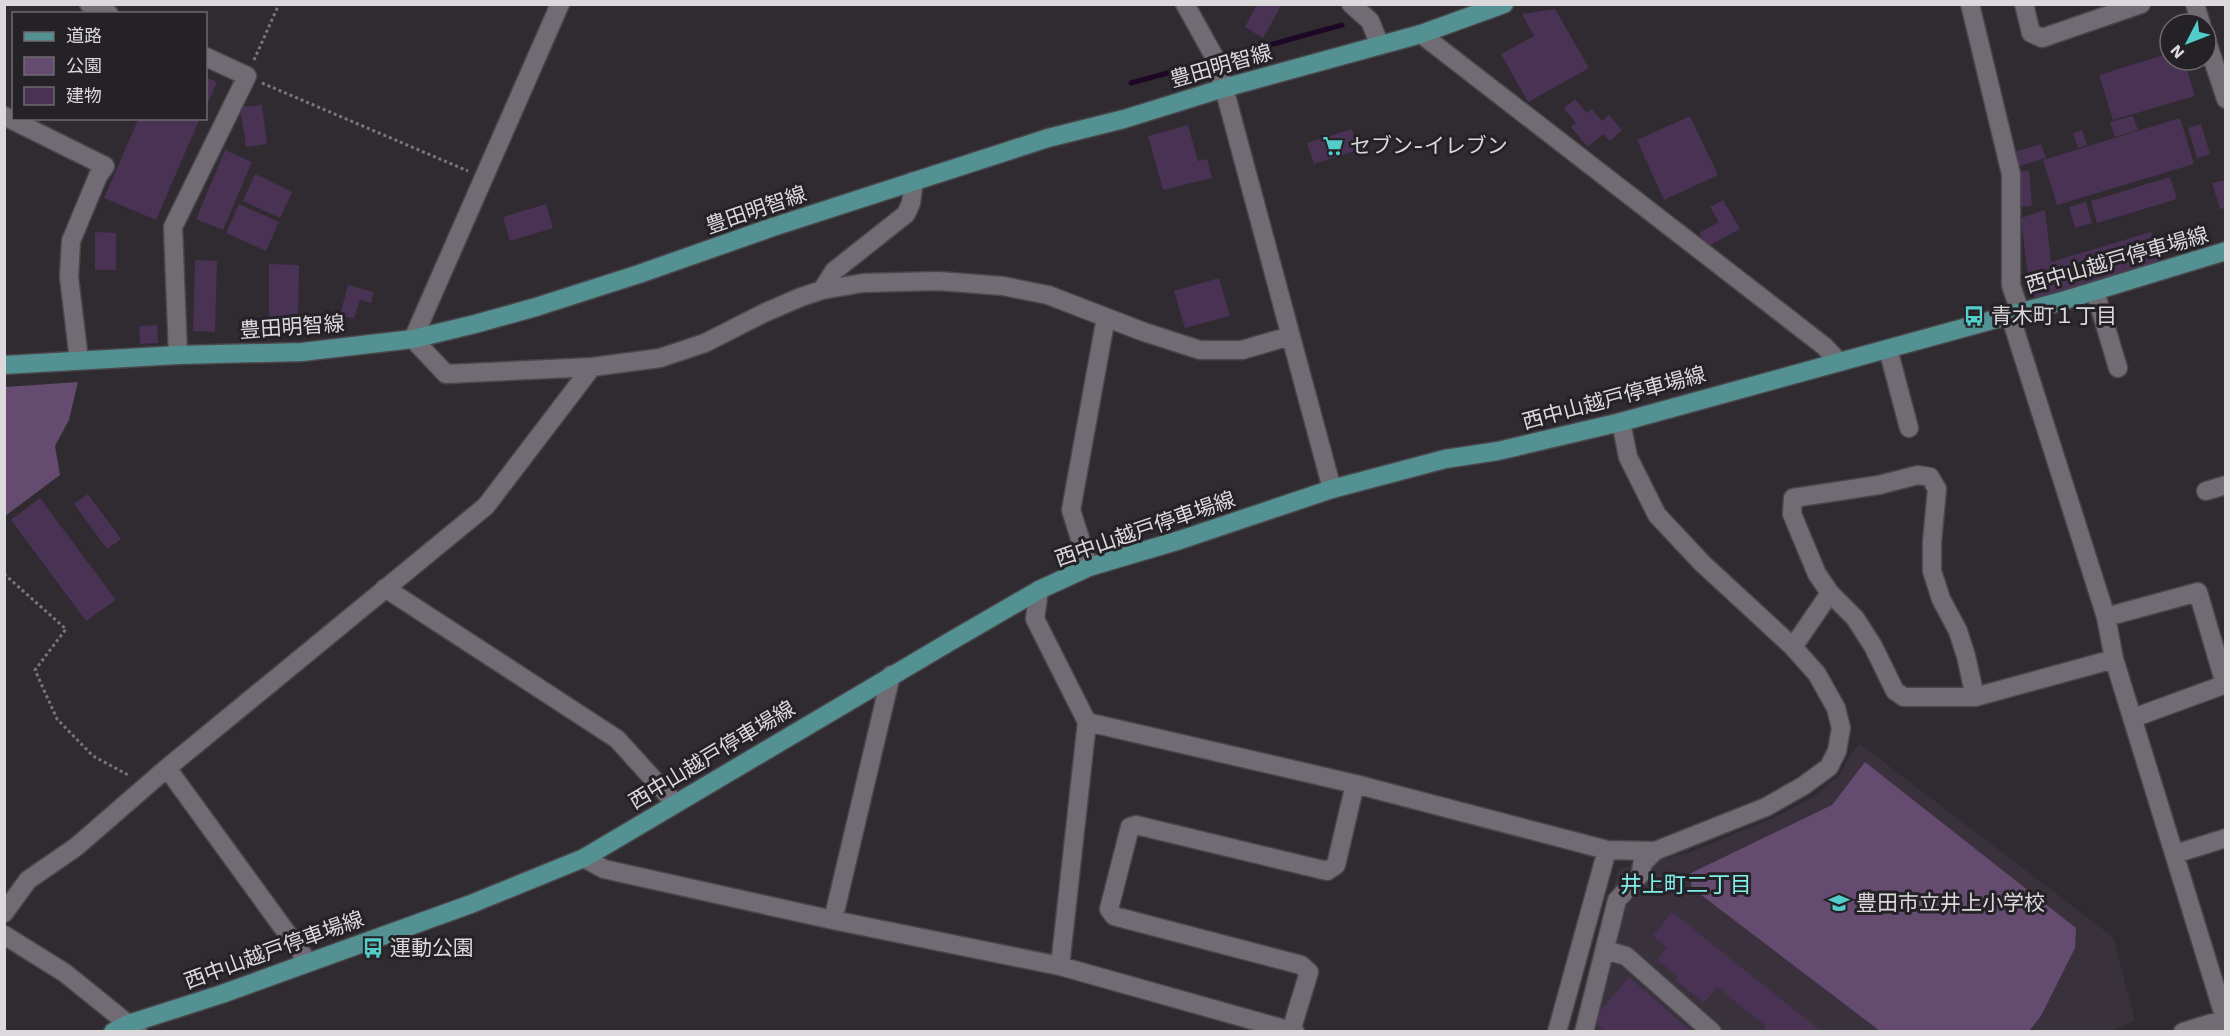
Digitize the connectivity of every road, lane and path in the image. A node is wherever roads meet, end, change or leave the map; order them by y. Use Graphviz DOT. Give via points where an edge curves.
graph roads {
  1 [pos="89,4"];
  2 [pos="279,4"];
  3 [pos="560,4"];
  4 [pos="1185,4"];
  5 [pos="1351,4"];
  6 [pos="1504,4"];
  7 [pos="1970,4"];
  8 [pos="2024,4"];
  9 [pos="2141,4"];
  10 [pos="105,12"];
  11 [pos="1421,34"];
  12 [pos="1380,45"];
  13 [pos="207,57"];
  14 [pos="2220,60"];
  15 [pos="247,76"];
  16 [pos="1224,88"];
  17 [pos="2226,99"];
  18 [pos="12,120"];
  19 [pos="484,178"];
  20 [pos="914,181"];
  21 [pos="2226,251"];
  22 [pos="822,290"];
  23 [pos="2095,291"];
  24 [pos="2015,313"];
  25 [pos="1106,316"];
  26 [pos="1290,336"];
  27 [pos="413,339"];
  28 [pos="1888,349"];
  29 [pos="178,355"];
  30 [pos="79,360"];
  31 [pos="1839,362"];
  32 [pos="4,365"];
  33 [pos="592,367"];
  34 [pos="2118,368"];
  35 [pos="1621,422"];
  36 [pos="1909,428"];
  37 [pos="2226,485"];
  38 [pos="1332,489"];
  39 [pos="2206,491"];
  40 [pos="1089,567"];
  41 [pos="4,574"];
  42 [pos="385,588"];
  43 [pos="1039,590"];
  44 [pos="1830,593"];
  45 [pos="2106,617"];
  46 [pos="1793,647"];
  47 [pos="2114,658"];
  48 [pos="891,675"];
  49 [pos="2225,684"];
  50 [pos="1975,697"];
  51 [pos="2133,718"];
  52 [pos="1088,722"];
  53 [pos="167,768"];
  54 [pos="131,777"];
  55 [pos="1355,784"];
  56 [pos="675,803"];
  57 [pos="2226,838"];
  58 [pos="1607,850"];
  59 [pos="1655,851"];
  60 [pos="2175,854"];
  61 [pos="584,858"];
  62 [pos="4,913"];
  63 [pos="832,920"];
  64 [pos="4,935"];
  65 [pos="1605,950"];
  66 [pos="308,962"];
  67 [pos="1060,966"];
  68 [pos="2222,999"];
  69 [pos="2225,1021"];
  70 [pos="126,1029"];
  71 [pos="1293,1031"];
  72 [pos="1557,1032"];
  73 [pos="1584,1032"];
  74 [pos="1712,1032"];
  75 [pos="2183,1032"];
  1 -- 10 [label="street"];
  2 -- 15 [label="path"];
  3 -- 19 [label="street"];
  4 -- 16 [label="street" via="1215,58"];
  5 -- 12 [label="street" via="1370,21"];
  6 -- 11 [label="main road, 豊田明智線"];
  7 -- 24 [label="street" via="2011,174 2011,285"];
  8 -- 9 [label="street" via="2031,33 2042,38"];
  11 -- 12 [label="main road, 豊田明智線"];
  11 -- 31 [label="street" via="1824,346"];
  12 -- 16 [label="main road, 豊田明智線"];
  13 -- 15 [label="street"];
  14 -- 17 [label="street"];
  15 -- 19 [label="path"];
  15 -- 29 [label="street" via="173,227"];
  16 -- 20 [label="main road, 豊田明智線"];
  16 -- 26 [label="street"];
  18 -- 30 [label="street" via="105,166 71,242 69,277"];
  19 -- 27 [label="street"];
  20 -- 22 [label="street" via="906,214 834,271"];
  20 -- 27 [label="main road, 豊田明智線" via="536,308"];
  21 -- 23 [label="main road, 西中山越戸停車場線"];
  22 -- 25 [label="street" via="863,282 1003,286 1048,295"];
  22 -- 33 [label="street" via="705,343 660,358"];
  23 -- 24 [label="main road, 西中山越戸停車場線"];
  23 -- 34 [label="street"];
  24 -- 28 [label="main road, 西中山越戸停車場線"];
  24 -- 45 [label="street"];
  25 -- 26 [label="street" via="1200,350 1242,350"];
  25 -- 40 [label="street" via="1071,510"];
  26 -- 38 [label="street"];
  27 -- 29 [label="main road, 豊田明智線" via="302,352"];
  27 -- 33 [label="street" via="446,374"];
  28 -- 31 [label="main road, 西中山越戸停車場線"];
  28 -- 36 [label="street"];
  29 -- 30 [label="main road, 豊田明智線"];
  30 -- 32 [label="main road, 豊田明智線"];
  31 -- 35 [label="main road, 西中山越戸停車場線"];
  33 -- 42 [label="street" via="486,506"];
  35 -- 38 [label="main road, 西中山越戸停車場線" via="1498,452 1445,459"];
  35 -- 46 [label="street" via="1628,457 1657,515 1702,563"];
  37 -- 39 [label="street"];
  38 -- 40 [label="main road, 西中山越戸停車場線"];
  40 -- 43 [label="main road, 西中山越戸停車場線"];
  41 -- 54 [label="path" via="66,629 35,670 57,719 93,756"];
  42 -- 53 [label="street"];
  42 -- 56 [label="street" via="617,739"];
  43 -- 48 [label="main road, 西中山越戸停車場線"];
  43 -- 52 [label="street" via="1035,619"];
  44 -- 46 [label="street"];
  44 -- 50 [label="street" via="1855,618 1895,691 1904,697"];
  44 -- 50 [label="street" via="1817,574 1792,514 1793,498 1918,475 1930,477 1937,489 1932,571 1964,648"];
  45 -- 47 [label="street"];
  45 -- 49 [label="street" via="2198,592"];
  46 -- 59 [label="street" via="1817,674 1836,708 1841,728 1829,767 1766,807"];
  47 -- 50 [label="street"];
  47 -- 51 [label="street"];
  48 -- 56 [label="main road, 西中山越戸停車場線"];
  48 -- 63 [label="street"];
  49 -- 51 [label="street"];
  51 -- 60 [label="street"];
  52 -- 55 [label="street"];
  52 -- 67 [label="street"];
  53 -- 62 [label="street" via="76,847 28,880"];
  53 -- 66 [label="street"];
  55 -- 58 [label="street"];
  55 -- 71 [label="street" via="1336,865 1327,871 1136,825 1130,827 1109,909 1114,916 1301,965 1309,972"];
  56 -- 61 [label="main road, 西中山越戸停車場線"];
  57 -- 60 [label="street"];
  58 -- 59 [label="street"];
  58 -- 72 [label="street"];
  59 -- 65 [label="street" via="1642,864 1641,874 1617,900"];
  60 -- 68 [label="street"];
  61 -- 63 [label="street" via="604,869"];
  61 -- 66 [label="main road, 西中山越戸停車場線" via="471,904"];
  63 -- 67 [label="street"];
  64 -- 70 [label="street" via="65,973"];
  65 -- 73 [label="street"];
  65 -- 74 [label="street" via="1626,956"];
  66 -- 70 [label="main road, 西中山越戸停車場線"];
  67 -- 71 [label="street"];
  68 -- 69 [label="street"];
  69 -- 75 [label="street"];
}
